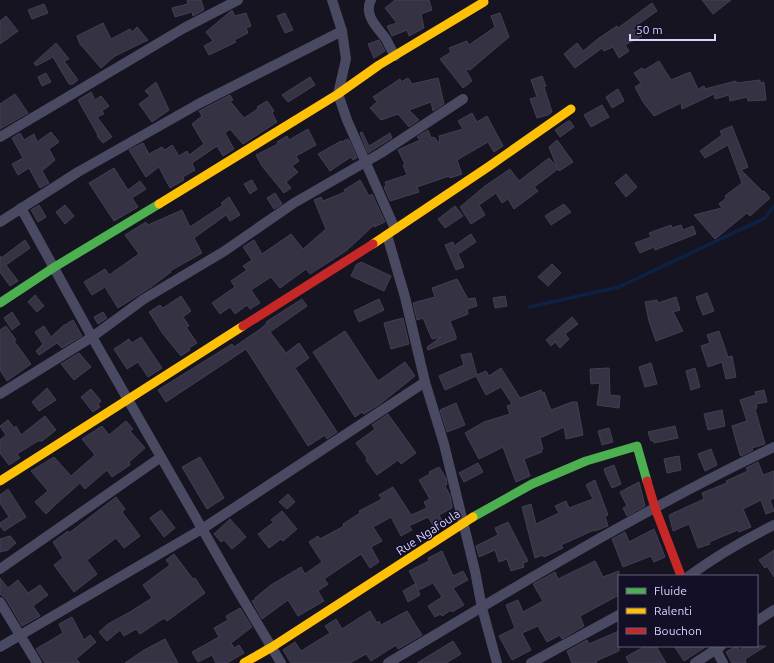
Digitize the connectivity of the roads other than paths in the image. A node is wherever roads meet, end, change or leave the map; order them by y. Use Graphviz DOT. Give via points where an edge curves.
graph roads {
  1 [pos="238,0"];
  2 [pos="332,0"];
  3 [pos="371,0"];
  4 [pos="484,2"];
  5 [pos="342,31"];
  6 [pos="395,56"];
  7 [pos="338,94"];
  8 [pos="463,99"];
  9 [pos="571,109"];
  10 [pos="0,137"];
  11 [pos="366,163"];
  12 [pos="20,208"];
  13 [pos="0,222"];
  14 [pos="391,232"];
  15 [pos="53,268"];
  16 [pos="0,303"];
  17 [pos="92,337"];
  18 [pos="425,382"];
  19 [pos="0,394"];
  20 [pos="128,400"];
  21 [pos="774,447"];
  22 [pos="161,457"];
  23 [pos="0,481"];
  24 [pos="655,508"];
  25 [pos="463,523"];
  26 [pos="774,525"];
  27 [pos="202,529"];
  28 [pos="0,568"];
  29 [pos="681,575"];
  30 [pos="690,575"];
  31 [pos="0,602"];
  32 [pos="482,608"];
  33 [pos="774,610"];
  34 [pos="618,616"];
  35 [pos="758,620"];
  36 [pos="21,634"];
  37 [pos="0,647"];
  38 [pos="272,647"];
  39 [pos="717,647"];
  40 [pos="37,663"];
  41 [pos="244,663"];
  42 [pos="281,663"];
  43 [pos="388,663"];
  44 [pos="497,663"];
  45 [pos="531,663"];
  46 [pos="695,663"];
  47 [pos="723,663"];
  1 -- 10 [label="street" via="184,28"];
  2 -- 5 [label="street"];
  3 -- 6 [label="street" via="369,12 374,24"];
  4 -- 6 [label="street"];
  5 -- 7 [label="street" via="346,59"];
  5 -- 12 [label="street" via="200,103"];
  6 -- 7 [label="street"];
  7 -- 11 [label="street"];
  7 -- 15 [label="street"];
  8 -- 11 [label="street"];
  9 -- 14 [label="street"];
  11 -- 14 [label="street"];
  11 -- 17 [label="street" via="294,203 223,252 144,299"];
  12 -- 13 [label="street"];
  12 -- 15 [label="street"];
  14 -- 18 [label="street"];
  14 -- 20 [label="street"];
  15 -- 16 [label="street"];
  15 -- 17 [label="street"];
  17 -- 19 [label="street"];
  17 -- 20 [label="street"];
  18 -- 25 [label="street" via="444,444"];
  18 -- 27 [label="street"];
  20 -- 22 [label="street"];
  20 -- 23 [label="street"];
  21 -- 24 [label="street" via="728,468"];
  22 -- 27 [label="street"];
  22 -- 28 [label="street"];
  24 -- 25 [label="street, Rue Ngafoula" via="637,446 586,461 532,484"];
  24 -- 29 [label="street"];
  24 -- 32 [label="street"];
  25 -- 32 [label="street"];
  25 -- 38 [label="street, Rue Ngafoula"];
  26 -- 30 [label="street" via="746,539"];
  27 -- 36 [label="street"];
  27 -- 38 [label="street"];
  31 -- 36 [label="street"];
  32 -- 43 [label="street"];
  32 -- 44 [label="street"];
  33 -- 35 [label="street"];
  34 -- 45 [label="street"];
  36 -- 37 [label="street"];
  36 -- 40 [label="street"];
  38 -- 41 [label="street, Rue Ngafoula"];
  38 -- 42 [label="street"];
  39 -- 46 [label="street"];
  39 -- 47 [label="street"];
}
